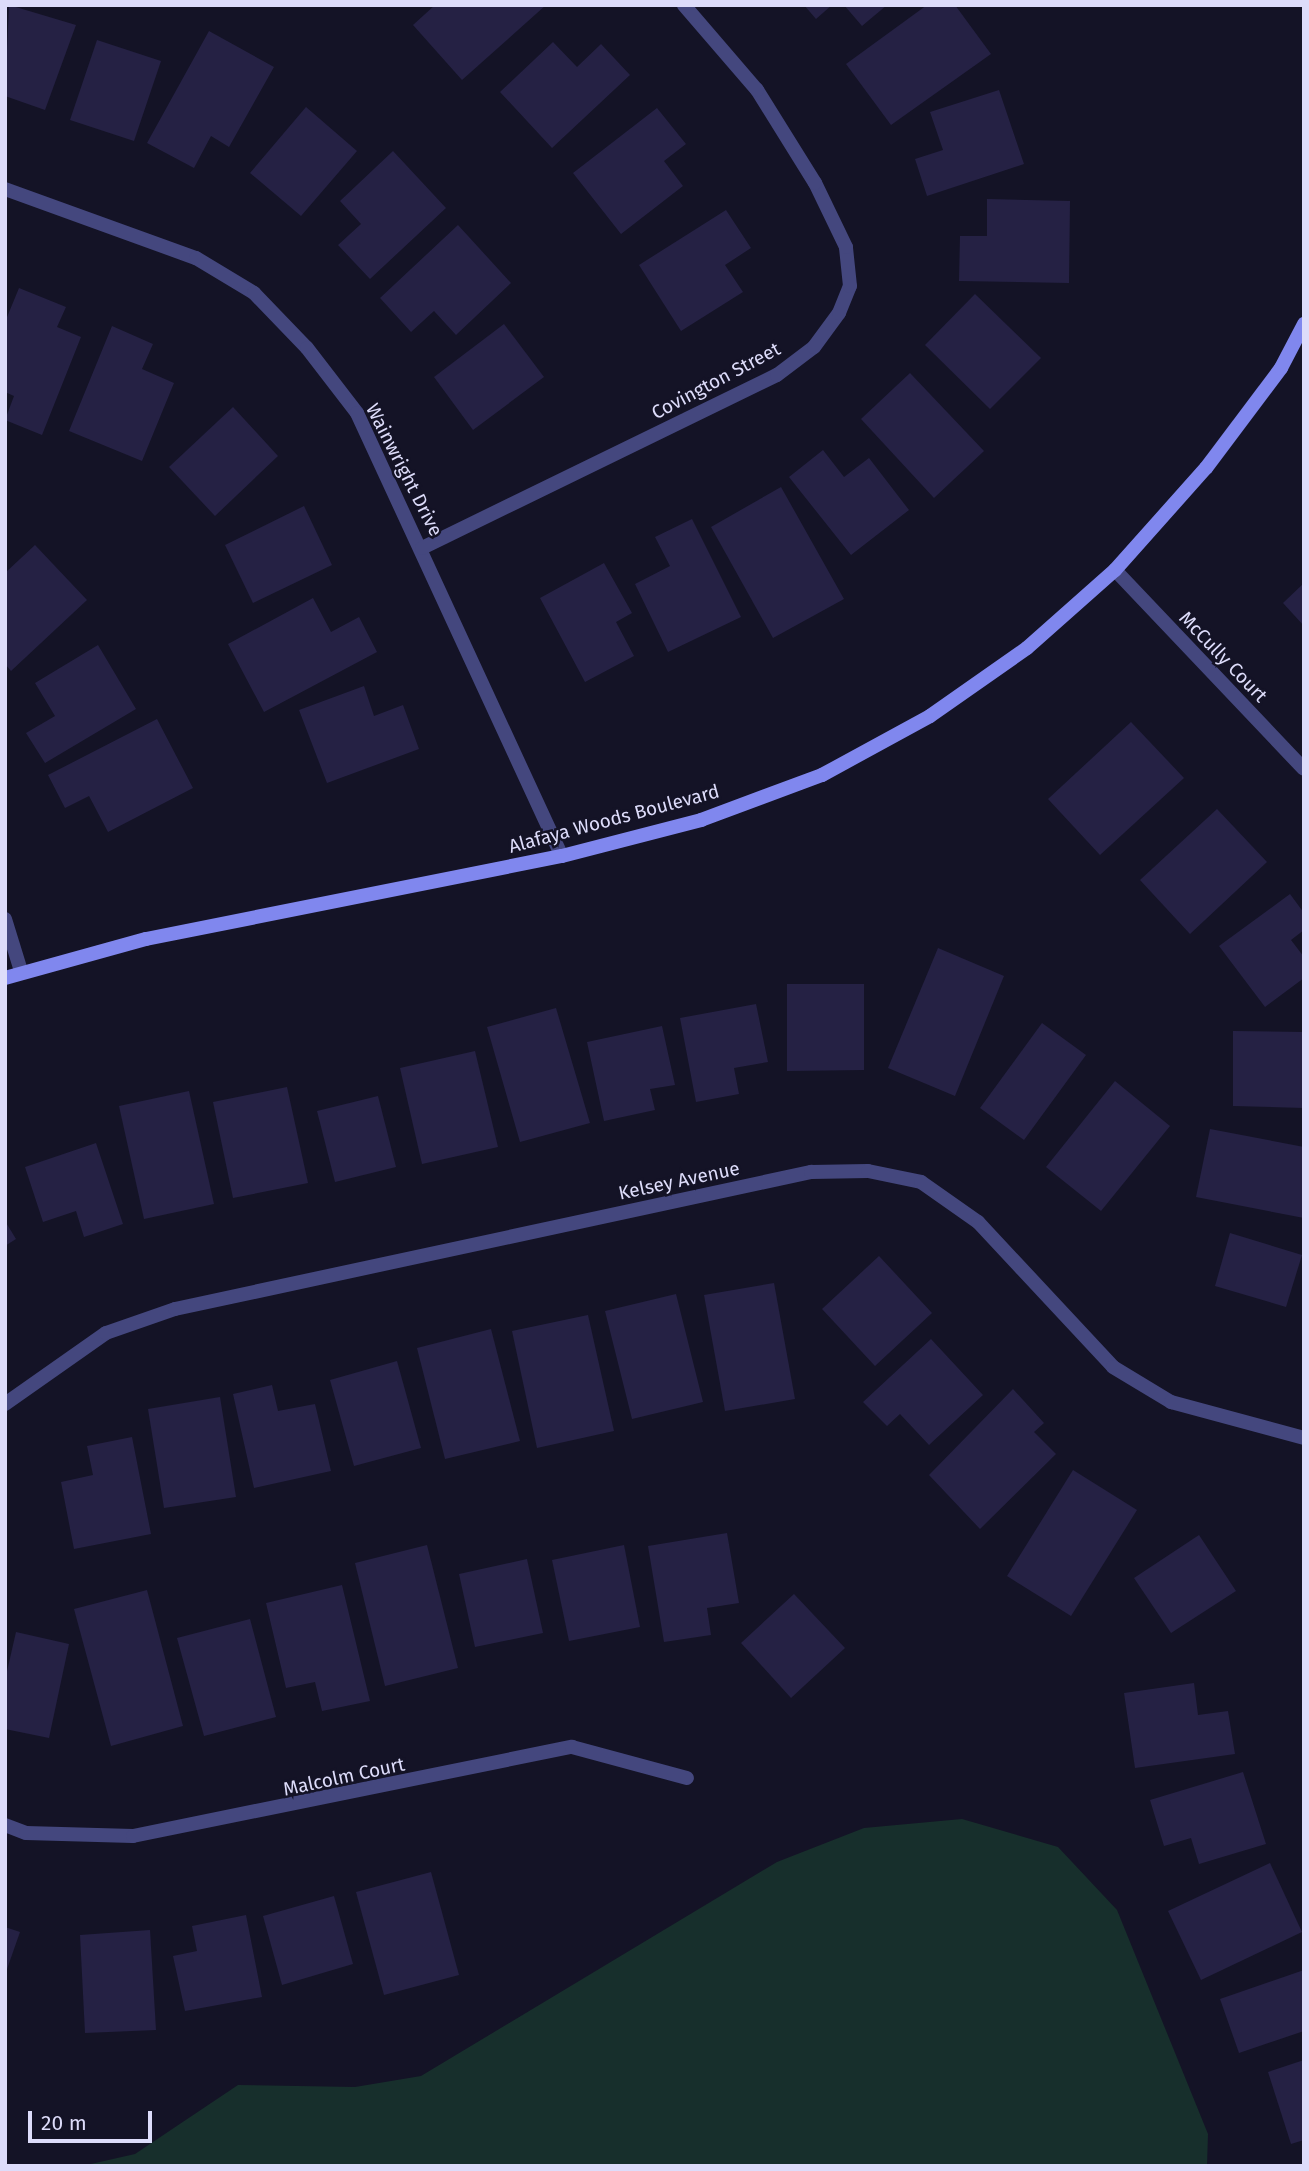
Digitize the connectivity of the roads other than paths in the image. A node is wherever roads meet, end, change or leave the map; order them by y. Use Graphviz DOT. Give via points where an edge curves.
graph roads {
  1 [pos="684,5"];
  2 [pos="5,189"];
  3 [pos="1304,324"];
  4 [pos="422,548"];
  5 [pos="1115,570"];
  6 [pos="1304,769"];
  7 [pos="562,856"];
  8 [pos="5,919"];
  9 [pos="21,971"];
  10 [pos="5,978"];
  11 [pos="5,1404"];
  12 [pos="1304,1438"];
  13 [pos="687,1778"];
  14 [pos="5,1825"];
  1 -- 4 [label="street, Covington Street" via="757,90 815,183 846,247 850,286 839,313 814,347 777,376"];
  2 -- 4 [label="street, Wainwright Drive" via="196,258 254,293 307,348 357,413"];
  3 -- 5 [label="street, Alafaya Woods Boulevard" via="1281,368 1206,468"];
  4 -- 7 [label="street, Wainwright Drive"];
  5 -- 6 [label="street, McCully Court"];
  5 -- 7 [label="street, Alafaya Woods Boulevard" via="1006,663 930,716 822,775 701,820"];
  7 -- 9 [label="street, Alafaya Woods Boulevard" via="146,939"];
  8 -- 9 [label="street"];
  9 -- 10 [label="street, Alafaya Woods Boulevard"];
  11 -- 12 [label="street, Kelsey Avenue" via="106,1333 175,1310 811,1172 868,1171 921,1182 978,1222 1113,1367 1171,1402"];
  13 -- 14 [label="street, Malcolm Court" via="572,1747 133,1836 26,1833"];
}
